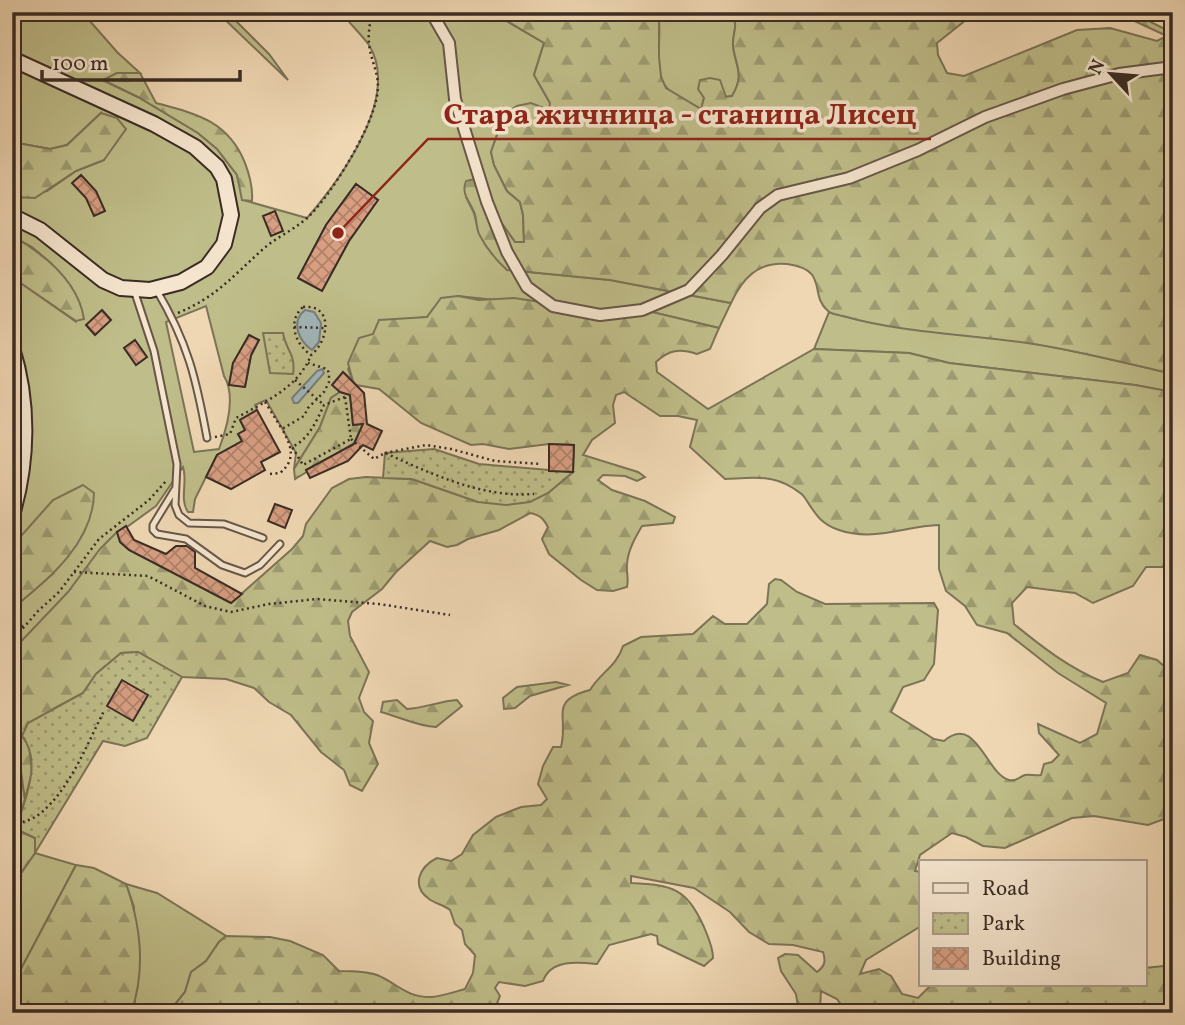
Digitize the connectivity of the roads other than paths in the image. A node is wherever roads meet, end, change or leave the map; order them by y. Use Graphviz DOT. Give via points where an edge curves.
graph roads {
  1 [pos="431,12"];
  2 [pos="12,59"];
  3 [pos="1173,67"];
  4 [pos="12,216"];
  5 [pos="156,289"];
  6 [pos="134,290"];
  7 [pos="12,348"];
  8 [pos="208,438"];
  9 [pos="177,487"];
  10 [pos="12,515"];
  11 [pos="263,538"];
  12 [pos="280,544"];
  1 -- 3 [label="street" via="449,43 455,99 507,252 527,287 553,306 600,316 642,310 689,290 760,208 778,194 849,178 985,117 1063,89 1119,74"];
  2 -- 5 [label="main road" via="154,124 217,167 230,203 224,244 198,273"];
  4 -- 6 [label="main road" via="40,230 103,280"];
  5 -- 6 [label="main road"];
  5 -- 8 [label="lane" via="194,369"];
  6 -- 9 [label="lane" via="154,351 177,464"];
  7 -- 10 [label="main road" via="25,442"];
  9 -- 11 [label="lane" via="176,510 186,522 224,524"];
  9 -- 12 [label="lane" via="153,525 157,534 186,539 222,565 245,573"];
}
